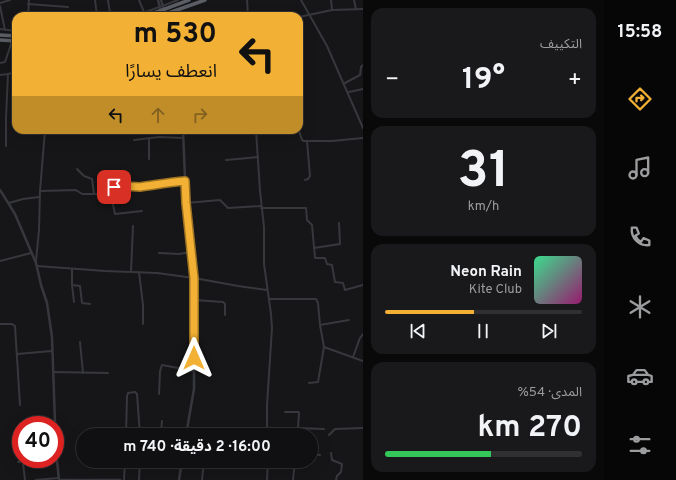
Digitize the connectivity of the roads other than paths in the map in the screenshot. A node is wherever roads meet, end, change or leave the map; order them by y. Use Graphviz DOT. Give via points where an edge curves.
graph roads {
  1 [pos="10,0"];
  2 [pos="29,0"];
  3 [pos="96,0"];
  4 [pos="108,0"];
  5 [pos="139,0"];
  6 [pos="158,0"];
  7 [pos="161,0"];
  8 [pos="178,0"];
  9 [pos="189,0"];
  10 [pos="205,0"];
  11 [pos="247,0"];
  12 [pos="302,0"];
  13 [pos="331,0"];
  14 [pos="354,0"];
  15 [pos="0,3"];
  16 [pos="28,4"];
  17 [pos="0,6"];
  18 [pos="68,7"];
  19 [pos="356,9"];
  20 [pos="363,9"];
  21 [pos="332,10"];
  22 [pos="28,12"];
  23 [pos="97,12"];
  24 [pos="110,12"];
  25 [pos="144,12"];
  26 [pos="162,12"];
  27 [pos="248,12"];
  28 [pos="310,14"];
  29 [pos="303,16"];
  30 [pos="0,29"];
  31 [pos="5,30"];
  32 [pos="12,31"];
  33 [pos="0,35"];
  34 [pos="12,36"];
  35 [pos="0,40"];
  36 [pos="12,41"];
  37 [pos="12,46"];
  38 [pos="0,63"];
  39 [pos="363,65"];
  40 [pos="12,73"];
  41 [pos="8,74"];
  42 [pos="0,75"];
  43 [pos="344,83"];
  44 [pos="363,89"];
  45 [pos="348,92"];
  46 [pos="363,128"];
  47 [pos="45,134"];
  48 [pos="183,134"];
  49 [pos="256,134"];
  50 [pos="300,134"];
  51 [pos="183,138"];
  52 [pos="363,138"];
  53 [pos="149,139"];
  54 [pos="134,140"];
  55 [pos="307,141"];
  56 [pos="6,146"];
  57 [pos="258,157"];
  58 [pos="149,159"];
  59 [pos="226,160"];
  60 [pos="77,169"];
  61 [pos="305,180"];
  62 [pos="185,181"];
  63 [pos="110,190"];
  64 [pos="0,191"];
  65 [pos="40,191"];
  66 [pos="94,194"];
  67 [pos="39,197"];
  68 [pos="8,203"];
  69 [pos="186,203"];
  70 [pos="261,207"];
  71 [pos="142,211"];
  72 [pos="339,222"];
  73 [pos="133,226"];
  74 [pos="314,248"];
  75 [pos="191,252"];
  76 [pos="31,253"];
  77 [pos="159,253"];
  78 [pos="0,261"];
  79 [pos="36,262"];
  80 [pos="37,266"];
  81 [pos="72,269"];
  82 [pos="131,272"];
  83 [pos="138,272"];
  84 [pos="194,278"];
  85 [pos="72,285"];
  86 [pos="363,285"];
  87 [pos="267,290"];
  88 [pos="269,299"];
  89 [pos="194,300"];
  90 [pos="74,302"];
  91 [pos="90,304"];
  92 [pos="225,315"];
  93 [pos="349,320"];
  94 [pos="0,324"];
  95 [pos="143,324"];
  96 [pos="320,324"];
  97 [pos="363,334"];
  98 [pos="80,342"];
  99 [pos="324,347"];
  100 [pos="52,351"];
  101 [pos="17,354"];
  102 [pos="353,357"];
  103 [pos="363,361"];
  104 [pos="53,372"];
  105 [pos="194,372"];
  106 [pos="83,373"];
  107 [pos="108,373"];
  108 [pos="309,383"];
  109 [pos="159,394"];
  110 [pos="20,405"];
  111 [pos="285,412"];
  112 [pos="162,421"];
  113 [pos="126,428"];
  114 [pos="140,428"];
  115 [pos="161,428"];
  116 [pos="187,428"];
  117 [pos="267,428"];
  118 [pos="298,428"];
  119 [pos="363,428"];
  120 [pos="318,429"];
  121 [pos="324,429"];
  122 [pos="329,435"];
  123 [pos="331,453"];
  124 [pos="24,468"];
  125 [pos="125,468"];
  126 [pos="140,468"];
  127 [pos="181,468"];
  128 [pos="203,468"];
  129 [pos="268,468"];
  130 [pos="294,468"];
  131 [pos="59,479"];
  132 [pos="25,480"];
  133 [pos="36,480"];
  134 [pos="120,480"];
  135 [pos="124,480"];
  136 [pos="140,480"];
  137 [pos="179,480"];
  138 [pos="202,480"];
  139 [pos="267,480"];
  140 [pos="293,480"];
  141 [pos="336,480"];
  1 -- 15 [label="street"];
  2 -- 16 [label="street"];
  3 -- 23 [label="street"];
  4 -- 24 [label="street"];
  5 -- 25 [label="street"];
  6 -- 26 [label="street"];
  7 -- 26 [label="street"];
  8 -- 26 [label="street"];
  9 -- 26 [label="highway"];
  10 -- 26 [label="highway"];
  11 -- 27 [label="street"];
  12 -- 28 [label="street"];
  13 -- 21 [label="street"];
  14 -- 19 [label="street"];
  16 -- 18 [label="street"];
  16 -- 22 [label="street"];
  17 -- 31 [label="street"];
  19 -- 20 [label="street"];
  19 -- 21 [label="street"];
  21 -- 28 [label="street"];
  28 -- 29 [label="street"];
  28 -- 43 [label="street"];
  30 -- 31 [label="street"];
  31 -- 32 [label="street"];
  33 -- 34 [label="highway"];
  35 -- 36 [label="highway"];
  37 -- 38 [label="street" via="5,62"];
  39 -- 43 [label="street" via="360,75"];
  40 -- 41 [label="street"];
  41 -- 42 [label="street"];
  41 -- 56 [label="street"];
  43 -- 45 [label="street"];
  44 -- 45 [label="street"];
  45 -- 46 [label="street"];
  47 -- 65 [label="street"];
  48 -- 51 [label="street"];
  49 -- 57 [label="street"];
  50 -- 55 [label="street" via="302,140"];
  51 -- 53 [label="street"];
  51 -- 62 [label="street"];
  52 -- 55 [label="street"];
  53 -- 54 [label="street"];
  53 -- 58 [label="street"];
  55 -- 61 [label="street" via="310,176"];
  57 -- 59 [label="street"];
  57 -- 70 [label="street"];
  60 -- 66 [label="street" via="92,179"];
  62 -- 63 [label="street" via="141,187 118,186"];
  62 -- 69 [label="street"];
  63 -- 66 [label="street" via="103,194"];
  63 -- 71 [label="street" via="115,214"];
  64 -- 68 [label="street"];
  65 -- 66 [label="street" via="76,190 82,194"];
  65 -- 67 [label="street"];
  67 -- 68 [label="street"];
  67 -- 79 [label="street"];
  68 -- 76 [label="street"];
  69 -- 70 [label="street" via="220,200 228,208"];
  69 -- 75 [label="street"];
  70 -- 74 [label="street" via="306,208 307,220 312,225"];
  70 -- 87 [label="street"];
  72 -- 74 [label="street" via="340,244"];
  73 -- 82 [label="street"];
  74 -- 86 [label="street" via="315,258 325,258 327,264 332,265 335,282 342,283 345,290"];
  75 -- 77 [label="street"];
  75 -- 84 [label="street"];
  76 -- 78 [label="street"];
  76 -- 79 [label="street"];
  79 -- 80 [label="street"];
  80 -- 81 [label="street"];
  80 -- 100 [label="street" via="49,311"];
  81 -- 82 [label="street"];
  81 -- 85 [label="street"];
  82 -- 83 [label="street"];
  83 -- 84 [label="street"];
  83 -- 95 [label="street"];
  84 -- 87 [label="street"];
  84 -- 89 [label="street"];
  85 -- 90 [label="street"];
  85 -- 91 [label="street" via="80,286 82,303"];
  87 -- 88 [label="street"];
  88 -- 96 [label="street" via="316,299"];
  88 -- 117 [label="street" via="272,328"];
  89 -- 92 [label="street" via="223,302"];
  89 -- 105 [label="street"];
  93 -- 96 [label="street"];
  94 -- 101 [label="street" via="14,325"];
  96 -- 99 [label="street"];
  97 -- 102 [label="street"];
  98 -- 106 [label="street"];
  99 -- 102 [label="street"];
  99 -- 108 [label="street" via="318,382"];
  100 -- 101 [label="street"];
  100 -- 104 [label="street"];
  101 -- 110 [label="street"];
  102 -- 103 [label="street"];
  104 -- 106 [label="street"];
  104 -- 131 [label="street"];
  105 -- 109 [label="street" via="162,366"];
  105 -- 116 [label="street"];
  106 -- 107 [label="street"];
  111 -- 118 [label="street" via="299,412"];
  112 -- 115 [label="street"];
  113 -- 114 [label="street" via="129,392 138,394"];
  119 -- 122 [label="street" via="335,429"];
  120 -- 121 [label="street"];
  123 -- 141 [label="street" via="332,460 342,464"];
  124 -- 132 [label="street"];
  125 -- 135 [label="street"];
  126 -- 136 [label="street"];
  127 -- 137 [label="street"];
  128 -- 138 [label="street"];
  129 -- 139 [label="street"];
  130 -- 140 [label="street"];
  131 -- 133 [label="street"];
  131 -- 134 [label="street"];
}
